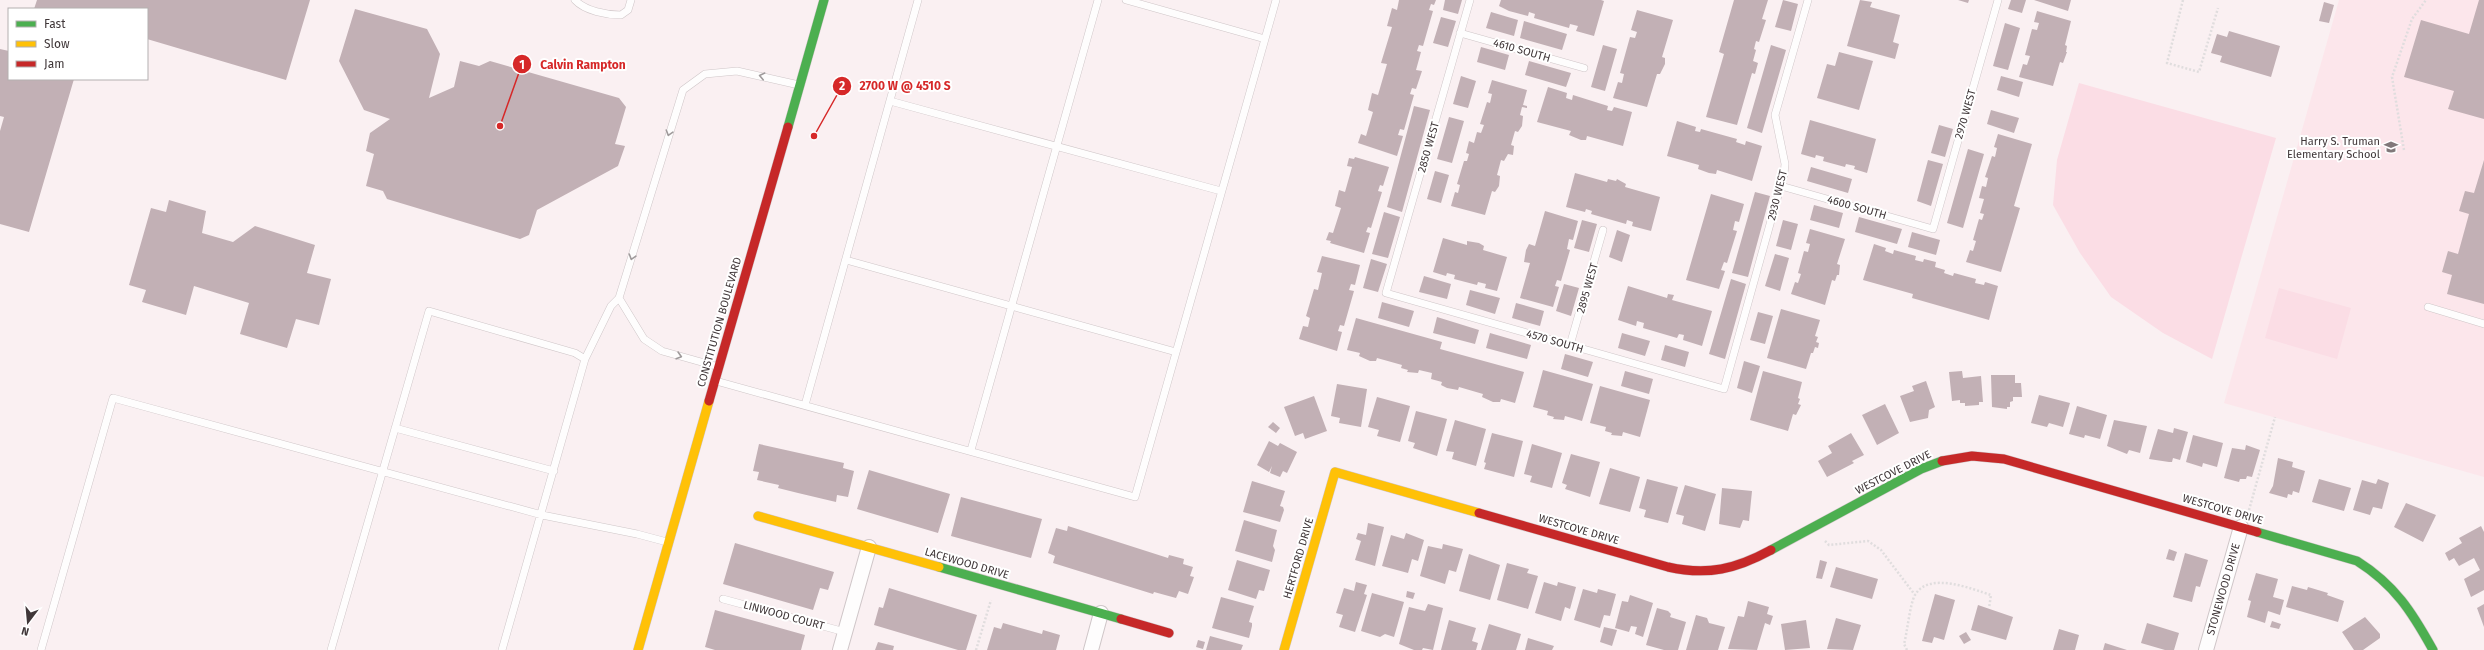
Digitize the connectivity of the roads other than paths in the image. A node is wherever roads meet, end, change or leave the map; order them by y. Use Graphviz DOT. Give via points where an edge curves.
graph roads {
  1 [pos="576,0"];
  2 [pos="631,0"];
  3 [pos="824,0"];
  4 [pos="918,0"];
  5 [pos="1098,0"];
  6 [pos="1126,0"];
  7 [pos="1276,0"];
  8 [pos="1470,0"];
  9 [pos="1808,0"];
  10 [pos="1998,0"];
  11 [pos="1460,33"];
  12 [pos="1265,39"];
  13 [pos="1584,68"];
  14 [pos="800,85"];
  15 [pos="890,101"];
  16 [pos="1056,146"];
  17 [pos="1781,186"];
  18 [pos="1221,191"];
  19 [pos="1933,229"];
  20 [pos="1603,230"];
  21 [pos="846,260"];
  22 [pos="1386,293"];
  23 [pos="619,298"];
  24 [pos="1011,306"];
  25 [pos="2428,307"];
  26 [pos="2484,324"];
  27 [pos="1570,345"];
  28 [pos="1176,352"];
  29 [pos="585,359"];
  30 [pos="719,367"];
  31 [pos="715,380"];
  32 [pos="1724,389"];
  33 [pos="805,405"];
  34 [pos="395,428"];
  35 [pos="971,450"];
  36 [pos="382,471"];
  37 [pos="554,471"];
  38 [pos="1335,472"];
  39 [pos="542,515"];
  40 [pos="758,516"];
  41 [pos="2240,527"];
  42 [pos="669,543"];
  43 [pos="870,547"];
  44 [pos="723,599"];
  45 [pos="1101,614"];
  46 [pos="845,632"];
  47 [pos="1169,632"];
  48 [pos="41,650"];
  49 [pos="331,650"];
  50 [pos="502,650"];
  51 [pos="638,650"];
  52 [pos="840,650"];
  53 [pos="1091,650"];
  54 [pos="1284,650"];
  55 [pos="2206,650"];
  56 [pos="2433,650"];
  1 -- 2 [label="lane" via="586,8 610,15 621,15 628,10"];
  3 -- 14 [label="street, CONSTITUTION BOULEVARD"];
  4 -- 15 [label="lane"];
  5 -- 16 [label="lane"];
  6 -- 12 [label="lane"];
  7 -- 12 [label="lane"];
  8 -- 11 [label="lane, 2850 WEST"];
  9 -- 17 [label="lane, 2930 WEST" via="1775,115 1785,164"];
  10 -- 19 [label="lane, 2970 WEST"];
  11 -- 13 [label="lane, 4610 SOUTH"];
  11 -- 22 [label="lane, 2850 WEST"];
  12 -- 18 [label="lane"];
  14 -- 23 [label="lane, one-way" via="738,71 705,74 683,90"];
  14 -- 30 [label="street, CONSTITUTION BOULEVARD"];
  15 -- 16 [label="lane"];
  15 -- 21 [label="lane"];
  16 -- 18 [label="lane"];
  16 -- 24 [label="lane"];
  17 -- 19 [label="lane, 4600 SOUTH"];
  17 -- 32 [label="lane, 2930 WEST"];
  18 -- 28 [label="lane"];
  20 -- 27 [label="lane, 2895 WEST"];
  21 -- 24 [label="lane"];
  21 -- 33 [label="lane"];
  22 -- 27 [label="lane, 4570 SOUTH"];
  23 -- 29 [label="lane" via="611,306"];
  23 -- 30 [label="lane, one-way" via="644,339 662,351"];
  24 -- 28 [label="lane"];
  24 -- 35 [label="lane"];
  25 -- 26 [label="lane"];
  27 -- 32 [label="lane, 4570 SOUTH"];
  28 -- 35 [label="lane" via="1135,496"];
  29 -- 34 [label="lane" via="575,352 429,312"];
  29 -- 37 [label="lane"];
  30 -- 31 [label="street, CONSTITUTION BOULEVARD"];
  31 -- 33 [label="lane"];
  31 -- 42 [label="street, CONSTITUTION BOULEVARD"];
  33 -- 35 [label="lane"];
  34 -- 36 [label="lane"];
  34 -- 37 [label="lane"];
  36 -- 39 [label="lane"];
  36 -- 48 [label="lane" via="113,398"];
  36 -- 49 [label="lane"];
  37 -- 39 [label="lane"];
  38 -- 41 [label="street, WESTCOVE DRIVE" via="1668,567 1700,572 1732,568 1762,556 1921,469 1962,456 2004,459"];
  38 -- 54 [label="street, HERTFORD DRIVE"];
  39 -- 42 [label="lane"];
  39 -- 50 [label="lane"];
  40 -- 43 [label="street, LACEWOOD DRIVE"];
  41 -- 55 [label="street, STONEWOOD DRIVE"];
  41 -- 56 [label="street, WESTCOVE DRIVE" via="2336,554 2357,561 2376,572 2403,598"];
  42 -- 51 [label="street, CONSTITUTION BOULEVARD"];
  43 -- 45 [label="street, LACEWOOD DRIVE"];
  43 -- 46 [label="street"];
  44 -- 46 [label="lane, LINWOOD COURT"];
  45 -- 47 [label="street, LACEWOOD DRIVE"];
  45 -- 53 [label="street"];
  46 -- 52 [label="street"];
}
